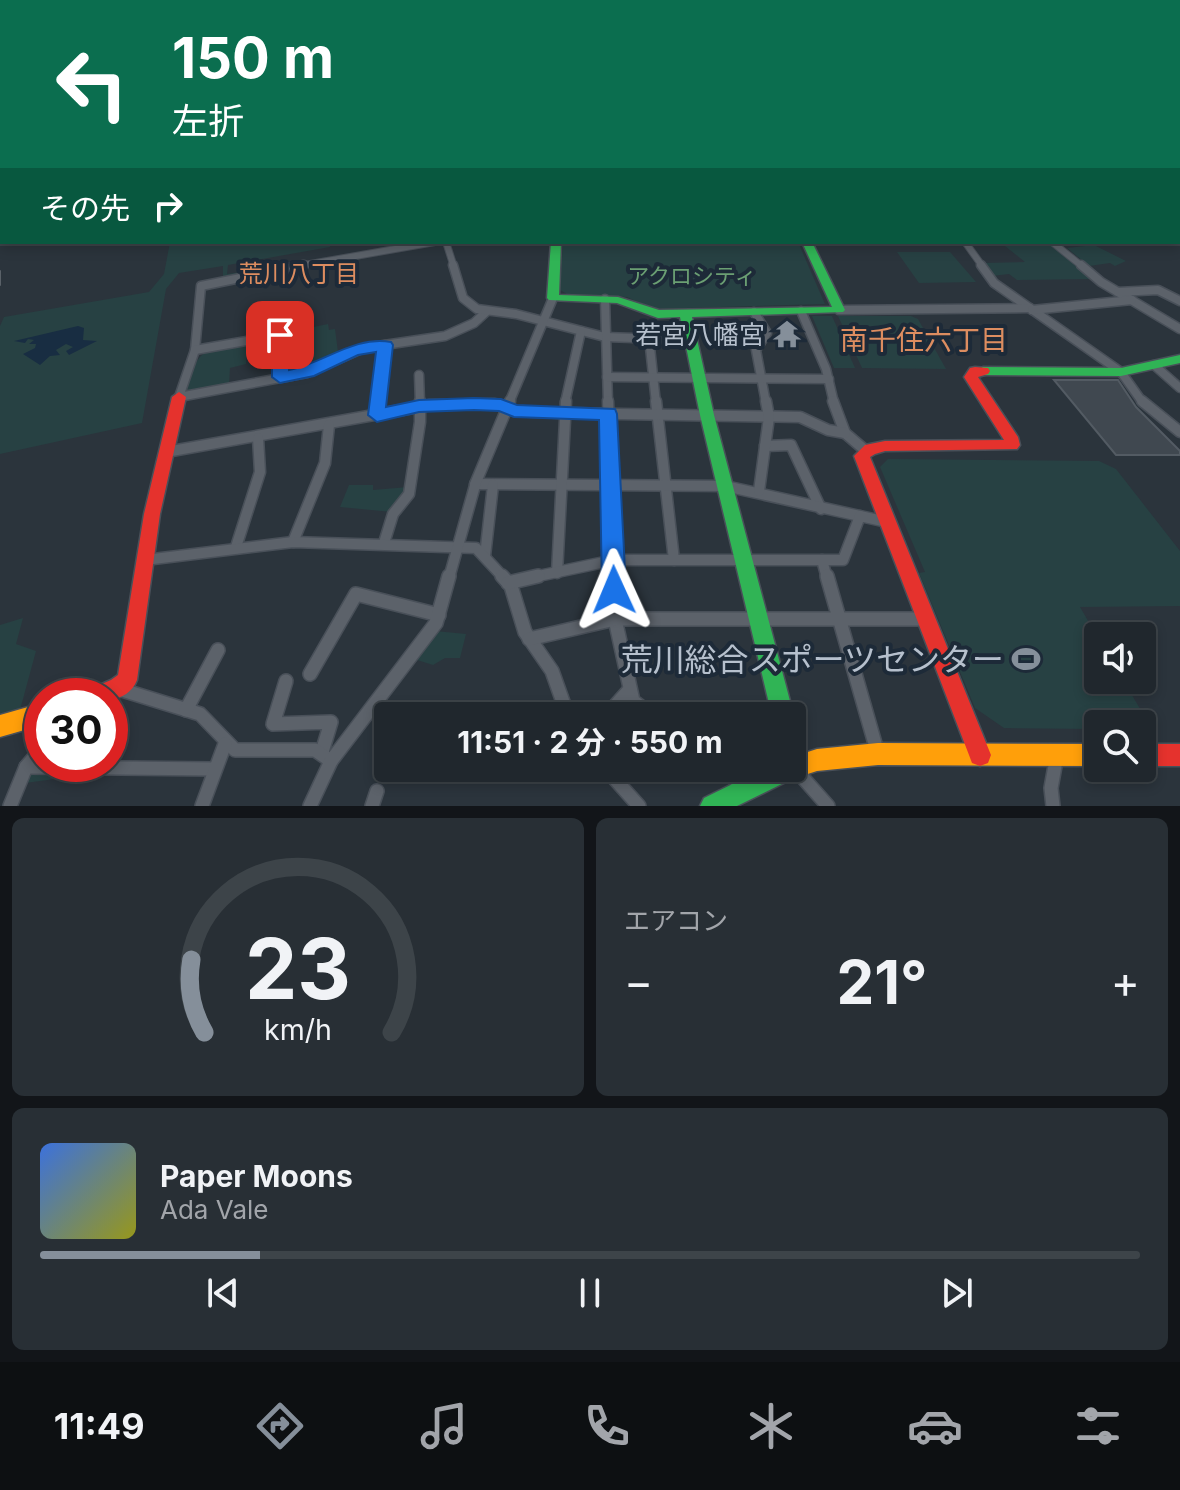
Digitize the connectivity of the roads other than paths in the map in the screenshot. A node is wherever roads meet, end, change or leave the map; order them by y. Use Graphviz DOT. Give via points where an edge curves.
graph roads {
  1 [pos="424,244"];
  2 [pos="447,244"];
  3 [pos="556,244"];
  4 [pos="808,244"];
  5 [pos="966,244"];
  6 [pos="1055,244"];
  7 [pos="1117,292"];
  8 [pos="553,298"];
  9 [pos="605,299"];
  10 [pos="1132,300"];
  11 [pos="1180,301"];
  12 [pos="1031,309"];
  13 [pos="839,310"];
  14 [pos="801,311"];
  15 [pos="486,312"];
  16 [pos="754,312"];
  17 [pos="685,314"];
  18 [pos="543,320"];
  19 [pos="292,329"];
  20 [pos="1180,329"];
  21 [pos="581,331"];
  22 [pos="280,335"];
  23 [pos="605,337"];
  24 [pos="649,338"];
  25 [pos="691,340"];
  26 [pos="385,345"];
  27 [pos="195,350"];
  28 [pos="1180,359"];
  29 [pos="1154,365"];
  30 [pos="1121,372"];
  31 [pos="419,375"];
  32 [pos="280,377"];
  33 [pos="607,377"];
  34 [pos="653,377"];
  35 [pos="699,378"];
  36 [pos="762,378"];
  37 [pos="829,379"];
  38 [pos="1180,388"];
  39 [pos="179,397"];
  40 [pos="419,406"];
  41 [pos="507,408"];
  42 [pos="563,413"];
  43 [pos="608,414"];
  44 [pos="657,414"];
  45 [pos="377,415"];
  46 [pos="707,415"];
  47 [pos="769,417"];
  48 [pos="329,425"];
  49 [pos="1180,432"];
  50 [pos="845,433"];
  51 [pos="258,438"];
  52 [pos="765,446"];
  53 [pos="866,451"];
  54 [pos="166,452"];
  55 [pos="475,484"];
  56 [pos="493,485"];
  57 [pos="560,485"];
  58 [pos="611,486"];
  59 [pos="666,486"];
  60 [pos="725,486"];
  61 [pos="759,491"];
  62 [pos="821,509"];
  63 [pos="860,516"];
  64 [pos="887,522"];
  65 [pos="293,542"];
  66 [pos="384,543"];
  67 [pos="458,545"];
  68 [pos="236,547"];
  69 [pos="485,556"];
  70 [pos="145,560"];
  71 [pos="614,560"];
  72 [pos="674,560"];
  73 [pos="744,560"];
  74 [pos="822,560"];
  75 [pos="557,573"];
  76 [pos="508,583"];
  77 [pos="439,615"];
  78 [pos="759,618"];
  79 [pos="615,619"];
  80 [pos="924,619"];
  81 [pos="839,621"];
  82 [pos="529,639"];
  83 [pos="218,650"];
  84 [pos="310,674"];
  85 [pos="128,678"];
  86 [pos="286,681"];
  87 [pos="630,689"];
  88 [pos="128,694"];
  89 [pos="563,702"];
  90 [pos="618,702"];
  91 [pos="634,702"];
  92 [pos="780,702"];
  93 [pos="186,710"];
  94 [pos="24,719"];
  95 [pos="0,726"];
  96 [pos="225,744"];
  97 [pos="878,754"];
  98 [pos="980,755"];
  99 [pos="1057,755"];
  100 [pos="1084,755"];
  101 [pos="1156,755"];
  102 [pos="1180,755"];
  103 [pos="327,756"];
  104 [pos="806,762"];
  105 [pos="128,768"];
  106 [pos="214,769"];
  107 [pos="24,772"];
  108 [pos="806,781"];
  109 [pos="618,782"];
  110 [pos="738,782"];
  111 [pos="758,782"];
  112 [pos="746,788"];
  113 [pos="10,806"];
  114 [pos="202,806"];
  115 [pos="310,806"];
  116 [pos="639,806"];
  117 [pos="712,806"];
  118 [pos="828,806"];
  119 [pos="1053,806"];
  1 -- 27 [label="street" via="205,283"];
  2 -- 15 [label="street" via="463,298"];
  3 -- 8 [label="street"];
  4 -- 13 [label="street"];
  5 -- 12 [label="street" via="994,283"];
  6 -- 7 [label="street"];
  7 -- 10 [label="street"];
  7 -- 11 [label="street" via="1158,290"];
  8 -- 9 [label="street"];
  8 -- 18 [label="street"];
  9 -- 17 [label="street" via="653,313"];
  9 -- 23 [label="street"];
  10 -- 12 [label="street"];
  10 -- 20 [label="street"];
  12 -- 13 [label="street"];
  12 -- 30 [label="street"];
  13 -- 14 [label="street"];
  14 -- 16 [label="street"];
  14 -- 37 [label="street"];
  15 -- 18 [label="street"];
  15 -- 26 [label="street" via="464,330"];
  16 -- 17 [label="street"];
  16 -- 36 [label="street" via="767,333 756,350"];
  17 -- 25 [label="street"];
  18 -- 21 [label="street"];
  18 -- 41 [label="street"];
  19 -- 22 [label="street"];
  21 -- 23 [label="street"];
  21 -- 42 [label="street"];
  22 -- 27 [label="street"];
  22 -- 32 [label="street"];
  23 -- 24 [label="street"];
  23 -- 33 [label="street"];
  24 -- 25 [label="street"];
  24 -- 34 [label="street"];
  25 -- 35 [label="street"];
  26 -- 32 [label="street"];
  26 -- 45 [label="street"];
  27 -- 39 [label="street"];
  28 -- 29 [label="street"];
  29 -- 30 [label="street"];
  29 -- 38 [label="street"];
  30 -- 49 [label="street" via="1147,408"];
  30 -- 53 [label="street" via="975,371 971,377 1012,445 885,446"];
  31 -- 40 [label="street"];
  32 -- 39 [label="street"];
  33 -- 34 [label="street"];
  33 -- 43 [label="street"];
  34 -- 35 [label="street"];
  34 -- 44 [label="street"];
  35 -- 36 [label="street"];
  35 -- 46 [label="street"];
  36 -- 37 [label="street"];
  36 -- 47 [label="street"];
  37 -- 50 [label="street"];
  39 -- 54 [label="street"];
  40 -- 41 [label="street"];
  40 -- 45 [label="street"];
  40 -- 66 [label="street" via="409,494 393,514"];
  41 -- 42 [label="street"];
  41 -- 55 [label="street"];
  42 -- 43 [label="street"];
  42 -- 57 [label="street"];
  43 -- 44 [label="street"];
  43 -- 58 [label="street"];
  44 -- 46 [label="street"];
  44 -- 59 [label="street"];
  45 -- 48 [label="street"];
  46 -- 47 [label="street"];
  46 -- 60 [label="street"];
  47 -- 50 [label="street" via="800,417"];
  47 -- 52 [label="street"];
  48 -- 51 [label="street"];
  48 -- 65 [label="street" via="325,463"];
  50 -- 53 [label="street"];
  51 -- 54 [label="street"];
  51 -- 68 [label="street" via="260,472"];
  52 -- 61 [label="street"];
  52 -- 62 [label="street" via="791,445"];
  53 -- 64 [label="street" via="862,460"];
  54 -- 70 [label="street"];
  55 -- 56 [label="street"];
  55 -- 67 [label="street"];
  56 -- 57 [label="street"];
  56 -- 69 [label="street"];
  57 -- 58 [label="street"];
  57 -- 75 [label="street"];
  58 -- 59 [label="street"];
  58 -- 71 [label="street"];
  59 -- 60 [label="street"];
  59 -- 72 [label="street"];
  60 -- 61 [label="street"];
  60 -- 73 [label="street"];
  61 -- 62 [label="street"];
  62 -- 63 [label="street"];
  63 -- 64 [label="street"];
  63 -- 74 [label="street" via="843,560"];
  64 -- 80 [label="street"];
  65 -- 66 [label="street"];
  65 -- 68 [label="street"];
  66 -- 67 [label="street"];
  67 -- 69 [label="street" via="476,548"];
  67 -- 77 [label="street"];
  68 -- 70 [label="street"];
  69 -- 76 [label="street"];
  70 -- 85 [label="street"];
  71 -- 72 [label="street"];
  71 -- 75 [label="street"];
  71 -- 79 [label="street"];
  72 -- 73 [label="street"];
  73 -- 74 [label="street"];
  73 -- 78 [label="street"];
  74 -- 81 [label="street"];
  75 -- 76 [label="street"];
  76 -- 82 [label="street"];
  77 -- 84 [label="street" via="356,594"];
  77 -- 103 [label="street"];
  78 -- 79 [label="street"];
  78 -- 81 [label="street"];
  78 -- 92 [label="street"];
  79 -- 82 [label="street"];
  79 -- 87 [label="street"];
  80 -- 81 [label="street"];
  80 -- 98 [label="street"];
  81 -- 97 [label="street"];
  82 -- 89 [label="street" via="552,671"];
  83 -- 93 [label="street"];
  86 -- 103 [label="street" via="273,724 331,722"];
  87 -- 90 [label="street"];
  87 -- 91 [label="street"];
  88 -- 93 [label="street"];
  93 -- 96 [label="street" via="210,721"];
  94 -- 95 [label="street"];
  96 -- 103 [label="street" via="235,750"];
  96 -- 106 [label="street"];
  97 -- 98 [label="street"];
  97 -- 104 [label="street"];
  98 -- 99 [label="street"];
  99 -- 100 [label="street"];
  99 -- 119 [label="street"];
  101 -- 102 [label="street"];
  103 -- 115 [label="street"];
  105 -- 106 [label="street"];
  106 -- 114 [label="street"];
  107 -- 113 [label="street"];
  108 -- 118 [label="street"];
  109 -- 116 [label="street"];
  110 -- 112 [label="street"];
  111 -- 112 [label="street"];
  112 -- 117 [label="street"];
}
